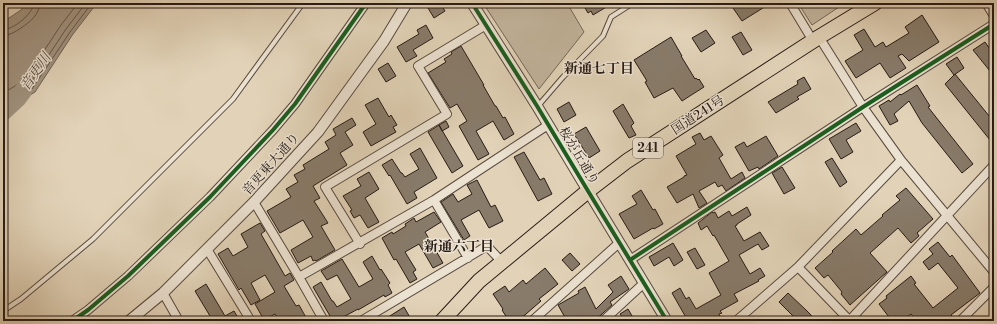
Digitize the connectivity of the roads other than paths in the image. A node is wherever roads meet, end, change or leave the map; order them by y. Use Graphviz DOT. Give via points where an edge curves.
graph roads {
  1 [pos="303,3"];
  2 [pos="366,3"];
  3 [pos="407,3"];
  4 [pos="472,3"];
  5 [pos="633,3"];
  6 [pos="790,3"];
  7 [pos="875,3"];
  8 [pos="986,3"];
  9 [pos="994,16"];
  10 [pos="994,24"];
  11 [pos="486,25"];
  12 [pos="816,39"];
  13 [pos="537,106"];
  14 [pos="863,107"];
  15 [pos="548,125"];
  16 [pos="901,160"];
  17 [pos="994,165"];
  18 [pos="588,191"];
  19 [pos="434,200"];
  20 [pos="254,202"];
  21 [pos="947,216"];
  22 [pos="619,242"];
  23 [pos="360,244"];
  24 [pos="207,248"];
  25 [pos="468,258"];
  26 [pos="630,260"];
  27 [pos="502,262"];
  28 [pos="798,267"];
  29 [pos="994,272"];
  30 [pos="300,278"];
  31 [pos="644,284"];
  32 [pos="994,287"];
  33 [pos="163,293"];
  34 [pos="3,311"];
  35 [pos="72,321"];
  36 [pos="129,321"];
  37 [pos="179,321"];
  38 [pos="251,321"];
  39 [pos="324,321"];
  40 [pos="361,321"];
  41 [pos="442,321"];
  42 [pos="532,321"];
  43 [pos="603,321"];
  44 [pos="668,321"];
  45 [pos="736,321"];
  46 [pos="849,321"];
  47 [pos="960,321"];
  1 -- 34 [label="lane" via="233,98 93,239"];
  2 -- 35 [label="street" via="295,104 273,130 210,197 133,271"];
  3 -- 20 [label="street, 音更東大通り" via="384,41 318,132"];
  4 -- 11 [label="street, 桜が丘通り"];
  5 -- 13 [label="lane" via="611,17 603,36"];
  6 -- 12 [label="street"];
  7 -- 12 [label="highway, 国道241号 / 241"];
  8 -- 9 [label="street"];
  10 -- 14 [label="street"];
  11 -- 13 [label="street, 桜が丘通り"];
  11 -- 23 [label="street" via="418,66 446,114 325,187"];
  12 -- 14 [label="street"];
  12 -- 18 [label="highway, 国道241号 / 241" via="627,162"];
  13 -- 15 [label="street, 桜が丘通り"];
  14 -- 16 [label="street"];
  14 -- 26 [label="street"];
  15 -- 18 [label="street, 桜が丘通り"];
  15 -- 19 [label="street"];
  16 -- 21 [label="street"];
  16 -- 28 [label="street"];
  17 -- 21 [label="street"];
  18 -- 22 [label="street, 桜が丘通り"];
  18 -- 27 [label="highway, 国道241号 / 241"];
  19 -- 23 [label="street"];
  19 -- 25 [label="street"];
  20 -- 24 [label="street, 音更東大通り"];
  20 -- 30 [label="street"];
  21 -- 29 [label="street"];
  21 -- 46 [label="street"];
  22 -- 26 [label="street, 桜が丘通り"];
  22 -- 42 [label="street"];
  23 -- 30 [label="street"];
  24 -- 33 [label="street, 音更東大通り"];
  24 -- 38 [label="street"];
  25 -- 27 [label="street" via="487,246"];
  25 -- 40 [label="street"];
  26 -- 31 [label="street, 桜が丘通り"];
  27 -- 41 [label="highway, 国道241号 / 241" via="479,281"];
  28 -- 45 [label="street"];
  28 -- 46 [label="street"];
  30 -- 39 [label="street"];
  31 -- 43 [label="street"];
  31 -- 44 [label="street, 桜が丘通り"];
  32 -- 47 [label="street"];
  33 -- 36 [label="street, 音更東大通り"];
  33 -- 37 [label="street"];
}
